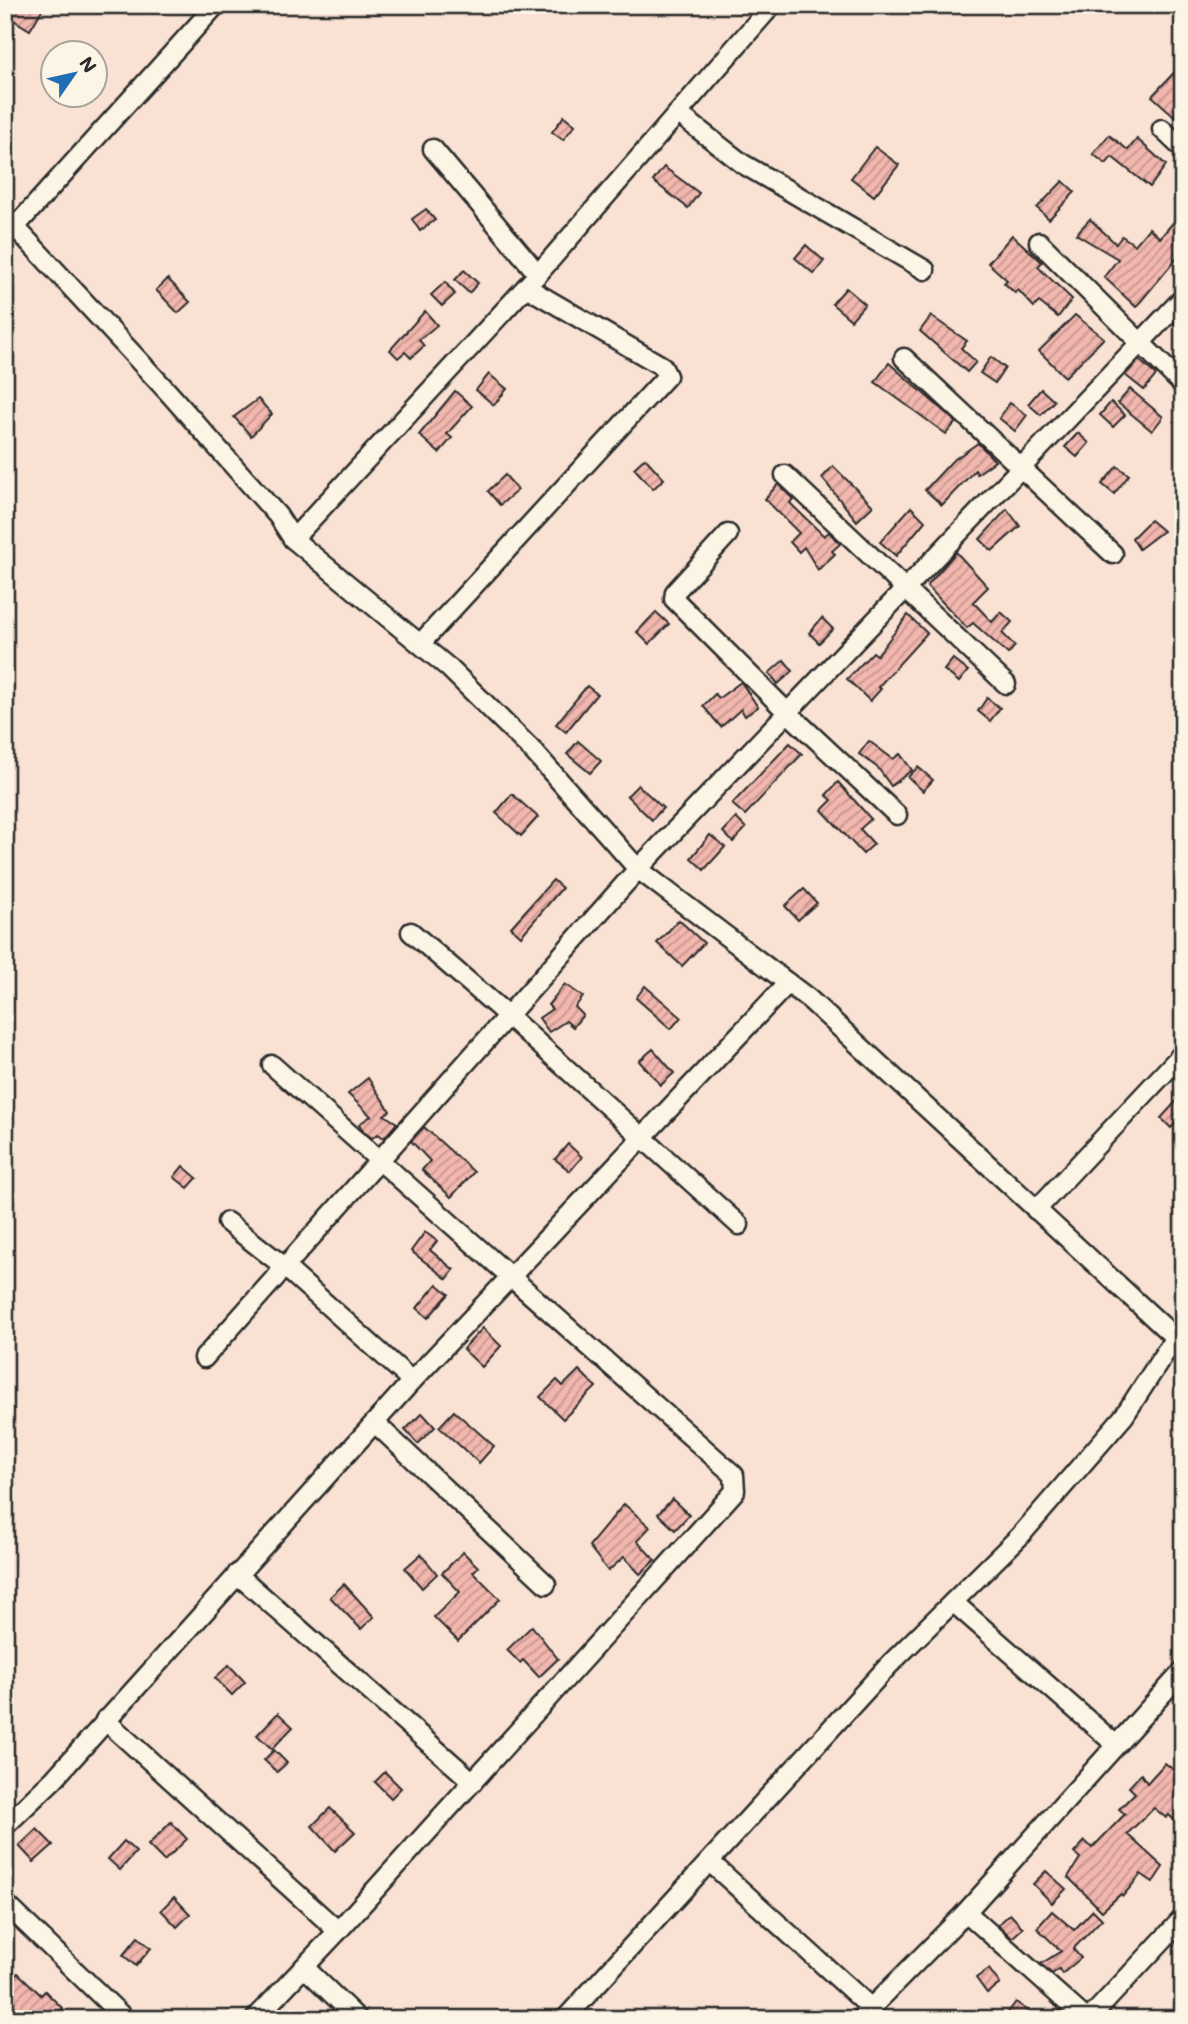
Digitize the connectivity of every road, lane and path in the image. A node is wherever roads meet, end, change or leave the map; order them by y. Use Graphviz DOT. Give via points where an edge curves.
graph roads {
  1 [pos="216,5"];
  2 [pos="772,5"];
  3 [pos="680,115"];
  4 [pos="1162,129"];
  5 [pos="433,149"];
  6 [pos="1183,149"];
  7 [pos="10,221"];
  8 [pos="1040,242"];
  9 [pos="925,270"];
  10 [pos="532,280"];
  11 [pos="1183,298"];
  12 [pos="1140,342"];
  13 [pos="904,358"];
  14 [pos="1183,385"];
  15 [pos="1021,468"];
  16 [pos="785,475"];
  17 [pos="728,534"];
  18 [pos="293,539"];
  19 [pos="1113,554"];
  20 [pos="904,590"];
  21 [pos="420,644"];
  22 [pos="1006,684"];
  23 [pos="787,712"];
  24 [pos="897,816"];
  25 [pos="638,869"];
  26 [pos="411,932"];
  27 [pos="788,983"];
  28 [pos="507,1015"];
  29 [pos="1183,1053"];
  30 [pos="272,1065"];
  31 [pos="642,1137"];
  32 [pos="380,1160"];
  33 [pos="1036,1210"];
  34 [pos="227,1222"];
  35 [pos="739,1225"];
  36 [pos="286,1268"];
  37 [pos="510,1278"];
  38 [pos="1179,1342"];
  39 [pos="204,1358"];
  40 [pos="412,1381"];
  41 [pos="375,1423"];
  42 [pos="237,1574"];
  43 [pos="546,1584"];
  44 [pos="953,1602"];
  45 [pos="1183,1671"];
  46 [pos="105,1720"];
  47 [pos="1115,1744"];
  48 [pos="473,1782"];
  49 [pos="5,1826"];
  50 [pos="710,1862"];
  51 [pos="5,1903"];
  52 [pos="966,1912"];
  53 [pos="1183,1918"];
  54 [pos="338,1931"];
  55 [pos="304,1967"];
  56 [pos="866,2013"];
  57 [pos="125,2019"];
  58 [pos="255,2019"];
  59 [pos="358,2019"];
  60 [pos="565,2019"];
  61 [pos="1088,2019"];
  1 -- 7 [label="street"];
  2 -- 3 [label="street"];
  3 -- 9 [label="street" via="743,164"];
  3 -- 10 [label="street"];
  4 -- 6 [label="street"];
  5 -- 10 [label="street"];
  7 -- 18 [label="street" via="278,516"];
  8 -- 12 [label="street"];
  10 -- 18 [label="street"];
  10 -- 21 [label="street" via="662,366 667,376"];
  11 -- 12 [label="street"];
  12 -- 14 [label="street"];
  12 -- 15 [label="street"];
  13 -- 15 [label="street"];
  15 -- 19 [label="street"];
  15 -- 20 [label="street"];
  16 -- 20 [label="street"];
  17 -- 23 [label="street" via="675,592 674,599"];
  18 -- 21 [label="street"];
  20 -- 22 [label="street"];
  20 -- 23 [label="street"];
  21 -- 25 [label="street" via="533,751"];
  23 -- 24 [label="street"];
  23 -- 25 [label="street"];
  25 -- 27 [label="street"];
  25 -- 28 [label="street"];
  26 -- 28 [label="street"];
  27 -- 31 [label="street"];
  27 -- 33 [label="street"];
  28 -- 31 [label="street"];
  28 -- 32 [label="street"];
  29 -- 33 [label="street"];
  30 -- 32 [label="street"];
  31 -- 35 [label="street"];
  31 -- 37 [label="street"];
  32 -- 36 [label="street"];
  32 -- 37 [label="street"];
  33 -- 38 [label="street"];
  34 -- 36 [label="street"];
  36 -- 39 [label="street"];
  36 -- 40 [label="street"];
  37 -- 40 [label="street"];
  37 -- 48 [label="street" via="734,1475 737,1483 735,1491"];
  38 -- 44 [label="street" via="1124,1416 1020,1536"];
  40 -- 41 [label="street"];
  41 -- 42 [label="street"];
  41 -- 43 [label="street"];
  42 -- 46 [label="street"];
  42 -- 48 [label="street"];
  44 -- 47 [label="street"];
  44 -- 50 [label="street" via="890,1664"];
  45 -- 47 [label="street"];
  46 -- 49 [label="street"];
  46 -- 54 [label="street"];
  47 -- 52 [label="street"];
  48 -- 54 [label="street"];
  50 -- 56 [label="street"];
  50 -- 60 [label="street"];
  51 -- 57 [label="street"];
  52 -- 56 [label="street"];
  52 -- 61 [label="street"];
  53 -- 61 [label="street"];
  54 -- 55 [label="street"];
  55 -- 58 [label="street"];
  55 -- 59 [label="street"];
}
